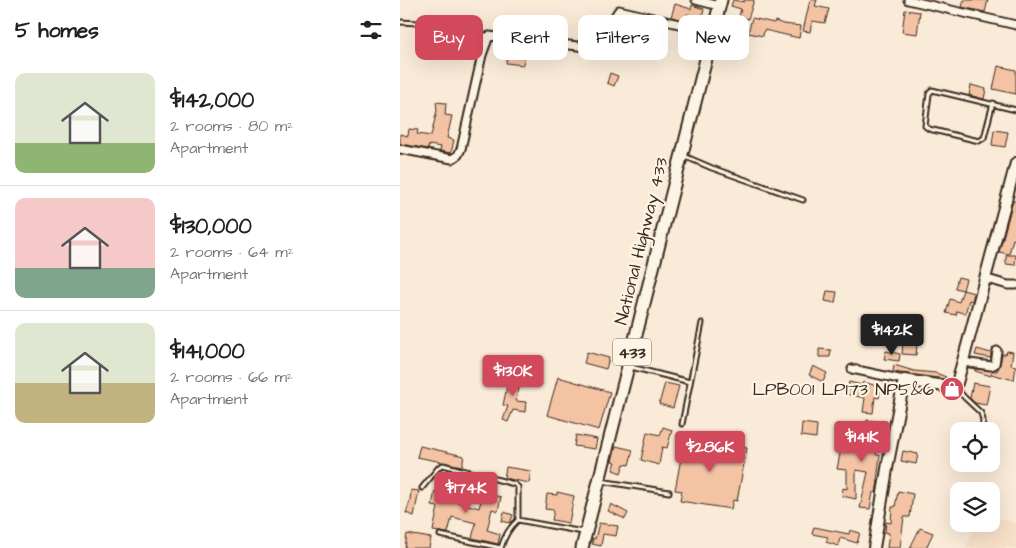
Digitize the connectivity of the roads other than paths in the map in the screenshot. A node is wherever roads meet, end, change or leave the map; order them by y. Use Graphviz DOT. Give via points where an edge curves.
graph roads {
  1 [pos="696,0"];
  2 [pos="908,0"];
  3 [pos="928,2"];
  4 [pos="720,3"];
  5 [pos="400,22"];
  6 [pos="678,24"];
  7 [pos="1016,25"];
  8 [pos="489,36"];
  9 [pos="706,60"];
  10 [pos="993,103"];
  11 [pos="1016,110"];
  12 [pos="400,150"];
  13 [pos="681,155"];
  14 [pos="1016,163"];
  15 [pos="804,200"];
  16 [pos="984,278"];
  17 [pos="1016,285"];
  18 [pos="702,323"];
  19 [pos="997,351"];
  20 [pos="963,362"];
  21 [pos="628,367"];
  22 [pos="852,368"];
  23 [pos="904,380"];
  24 [pos="690,382"];
  25 [pos="955,386"];
  26 [pos="983,422"];
  27 [pos="682,424"];
  28 [pos="599,481"];
  29 [pos="422,488"];
  30 [pos="670,492"];
  31 [pos="518,520"];
  32 [pos="586,533"];
  33 [pos="440,535"];
  34 [pos="501,548"];
  35 [pos="582,548"];
  36 [pos="874,548"];
  1 -- 4 [label="street"];
  2 -- 3 [label="street"];
  3 -- 7 [label="street"];
  5 -- 8 [label="lane" via="454,25"];
  6 -- 8 [label="street" via="618,10 602,45 596,48"];
  8 -- 12 [label="street" via="458,155 452,159"];
  9 -- 13 [label="main road, National Highway 433 / 433"];
  10 -- 10 [label="lane" via="932,90 928,94 925,126 979,142 984,138"];
  10 -- 11 [label="lane"];
  13 -- 15 [label="lane"];
  13 -- 21 [label="main road, National Highway 433 / 433"];
  14 -- 16 [label="street"];
  16 -- 17 [label="street"];
  16 -- 20 [label="street"];
  18 -- 24 [label="lane"];
  19 -- 20 [label="street" via="994,366"];
  20 -- 25 [label="street"];
  21 -- 24 [label="lane"];
  21 -- 28 [label="main road, National Highway 433 / 433"];
  22 -- 23 [label="street"];
  23 -- 25 [label="street"];
  23 -- 36 [label="street"];
  24 -- 27 [label="lane"];
  25 -- 26 [label="lane" via="981,413"];
  28 -- 30 [label="lane"];
  28 -- 32 [label="main road, National Highway 433 / 433"];
  29 -- 31 [label="lane" via="443,465 514,484 520,492"];
  31 -- 32 [label="lane"];
  31 -- 34 [label="lane" via="505,536"];
  32 -- 35 [label="main road, National Highway 433 / 433"];
  33 -- 34 [label="lane"];
}
